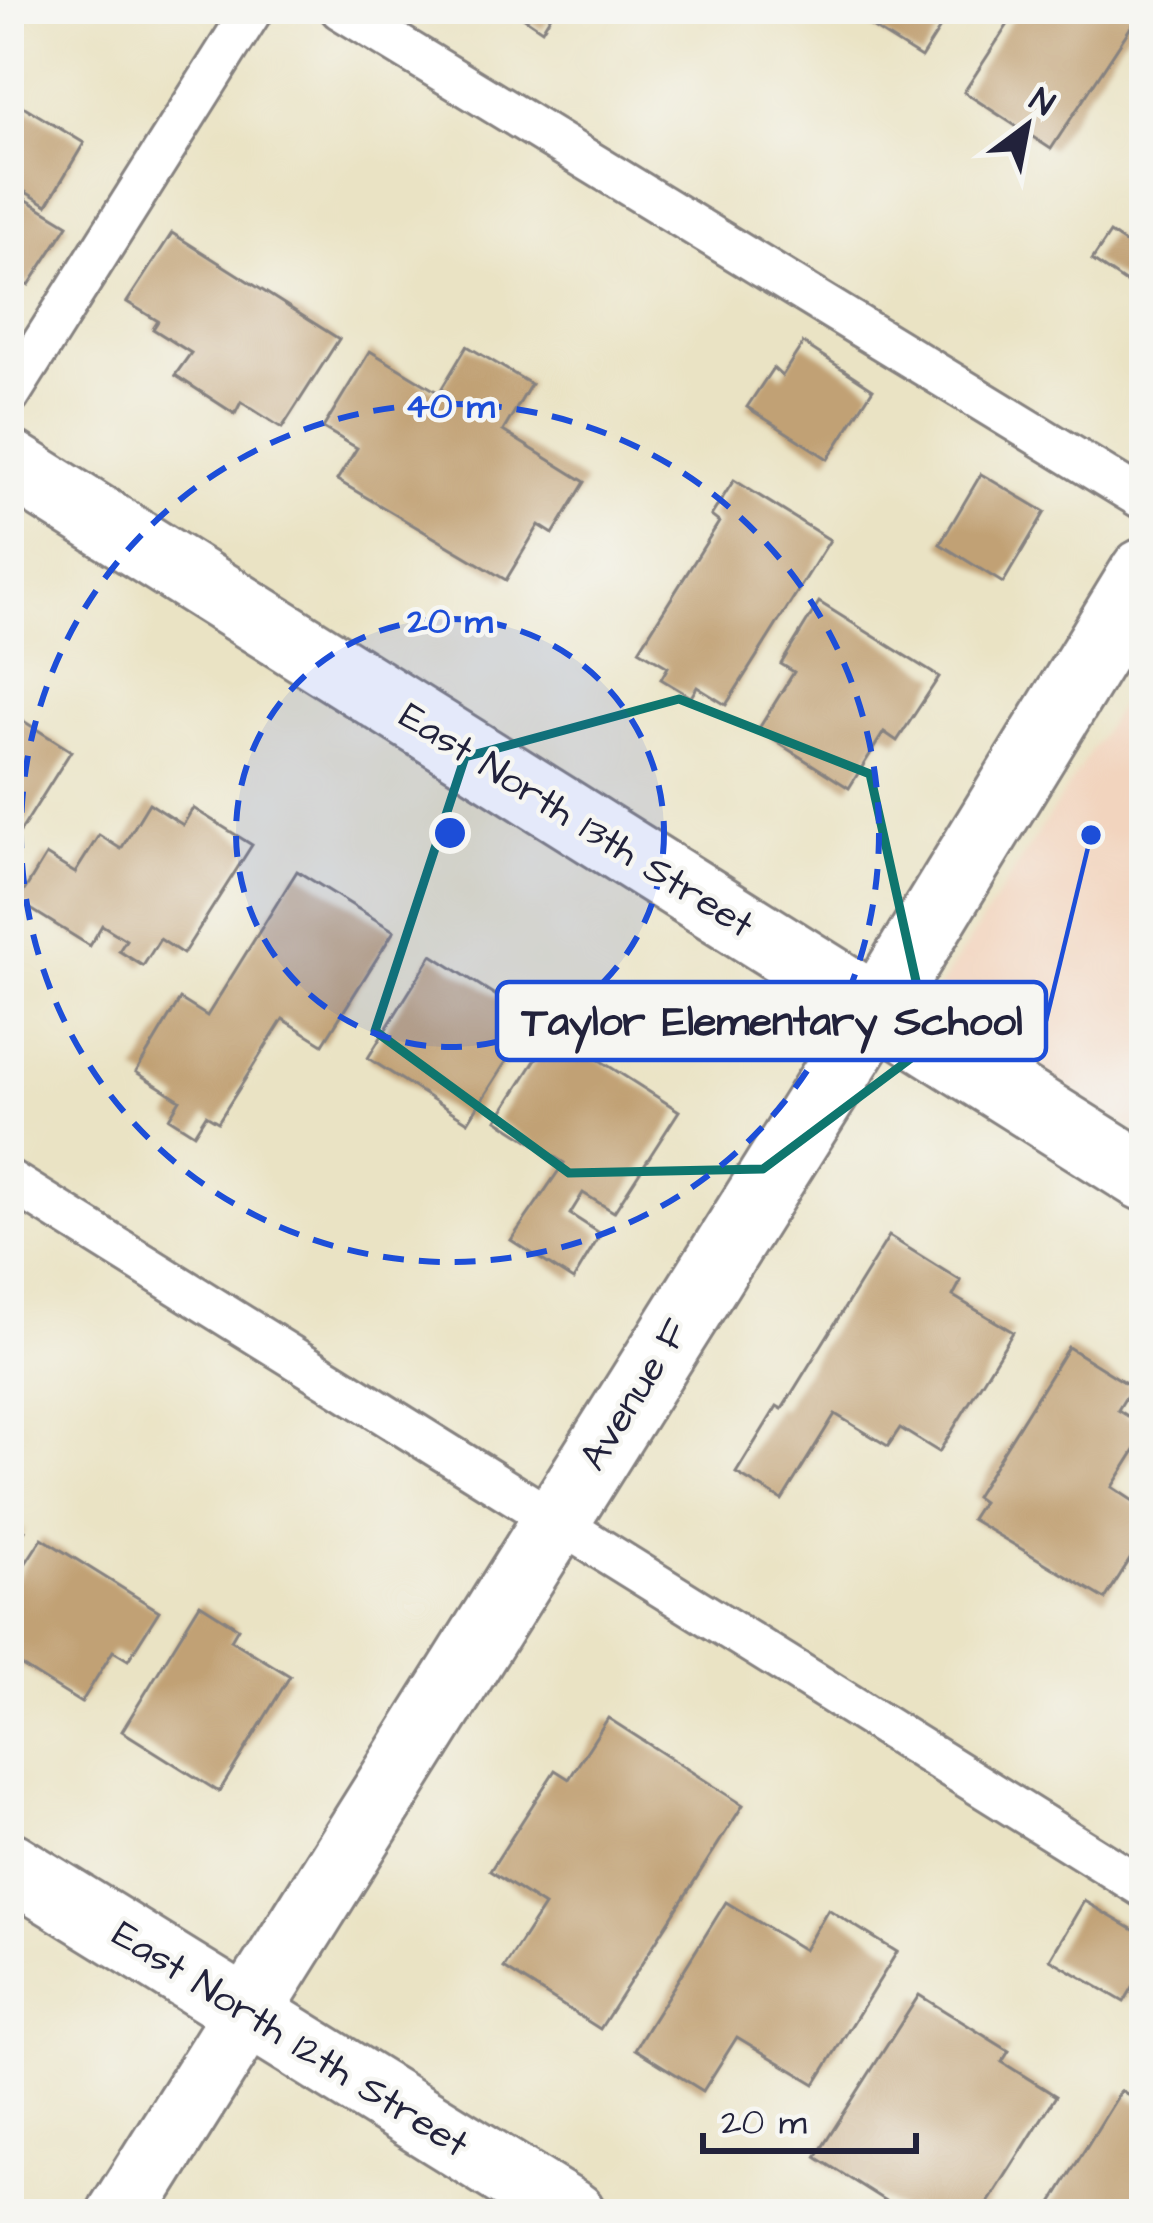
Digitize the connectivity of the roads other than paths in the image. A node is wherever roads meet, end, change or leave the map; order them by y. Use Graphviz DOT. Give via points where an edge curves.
graph roads {
  1 [pos="253,9"];
  2 [pos="340,9"];
  3 [pos="9,396"];
  4 [pos="9,464"];
  5 [pos="1144,500"];
  6 [pos="1144,572"];
  7 [pos="876,1011"];
  8 [pos="1144,1177"];
  9 [pos="9,1180"];
  10 [pos="556,1521"];
  11 [pos="9,1865"];
  12 [pos="1144,1888"];
  13 [pos="247,2014"];
  14 [pos="121,2214"];
  15 [pos="572,2214"];
  1 -- 3 [label="lane"];
  2 -- 5 [label="lane"];
  4 -- 7 [label="street, East North 13th Street"];
  6 -- 7 [label="street, Avenue F"];
  7 -- 8 [label="street, East North 13th Street"];
  7 -- 10 [label="street, Avenue F"];
  9 -- 10 [label="lane"];
  10 -- 12 [label="lane"];
  10 -- 13 [label="street, Avenue F"];
  11 -- 13 [label="street, East North 12th Street"];
  13 -- 14 [label="street, Avenue F"];
  13 -- 15 [label="street, East North 12th Street"];
}
